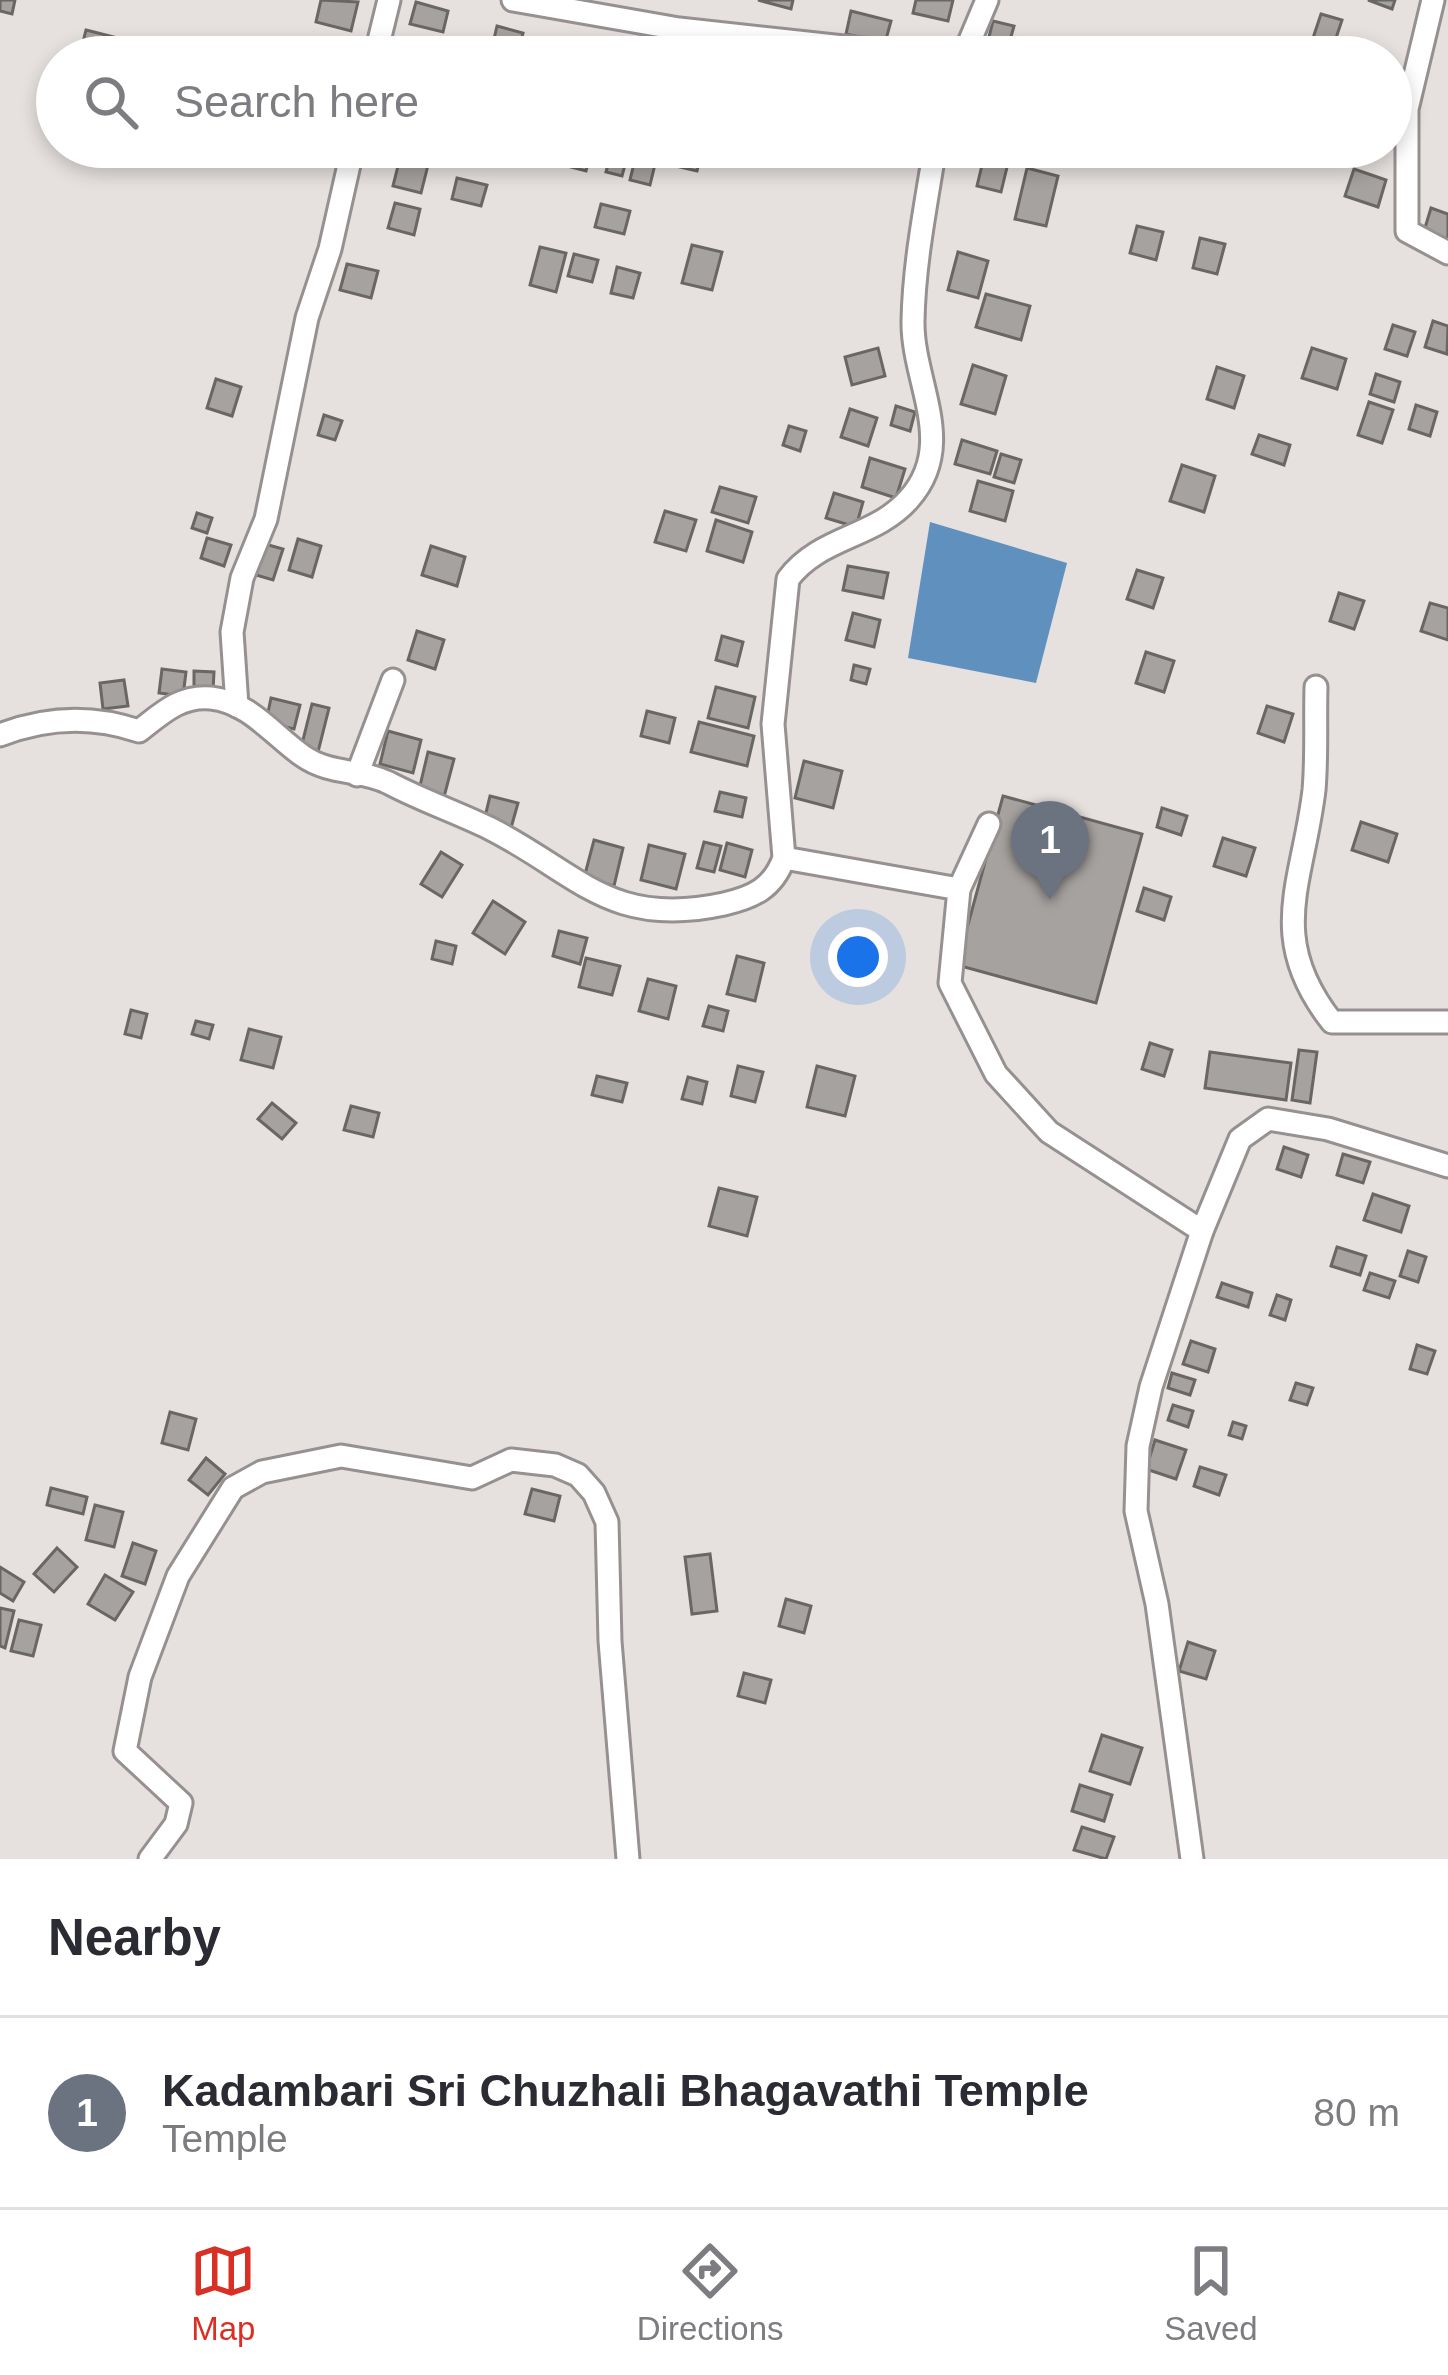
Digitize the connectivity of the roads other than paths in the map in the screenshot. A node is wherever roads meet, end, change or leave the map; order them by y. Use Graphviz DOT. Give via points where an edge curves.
graph roads {
  1 [pos="389,0"];
  2 [pos="513,0"];
  3 [pos="987,0"];
  4 [pos="1433,0"];
  5 [pos="380,36"];
  6 [pos="743,36"];
  7 [pos="972,36"];
  8 [pos="1412,88"];
  9 [pos="348,168"];
  10 [pos="932,168"];
  11 [pos="1407,168"];
  12 [pos="1448,253"];
  13 [pos="393,680"];
  14 [pos="1316,687"];
  15 [pos="237,706"];
  16 [pos="0,735"];
  17 [pos="358,776"];
  18 [pos="989,824"];
  19 [pos="784,858"];
  20 [pos="959,889"];
  21 [pos="1448,1022"];
  22 [pos="1448,1166"];
  23 [pos="1202,1231"];
  24 [pos="150,1859"];
  25 [pos="628,1859"];
  26 [pos="1192,1859"];
  1 -- 5 [label="street"];
  2 -- 6 [label="street"];
  3 -- 7 [label="street"];
  4 -- 8 [label="street"];
  9 -- 15 [label="street" via="266,519 242,578 232,632"];
  10 -- 19 [label="street" via="912,326 934,426 928,460 913,496 883,523 827,543 788,579 772,724"];
  11 -- 12 [label="street" via="1408,231"];
  13 -- 17 [label="street"];
  14 -- 21 [label="street" via="1314,789 1289,922 1313,998 1332,1022"];
  15 -- 16 [label="street" via="180,700 139,731 74,719"];
  15 -- 17 [label="street" via="303,757"];
  17 -- 19 [label="street" via="382,779 487,827 613,902 704,908 753,898 777,878"];
  18 -- 20 [label="street"];
  19 -- 20 [label="street"];
  20 -- 23 [label="street" via="950,983 996,1074 1048,1132"];
  22 -- 23 [label="street" via="1268,1119 1240,1139"];
  23 -- 26 [label="street" via="1150,1387 1136,1510"];
  24 -- 25 [label="street" via="181,1803 125,1751 140,1677 178,1576 233,1488 262,1472 341,1456 472,1478 529,1460 578,1475 594,1493 607,1522"];
}
